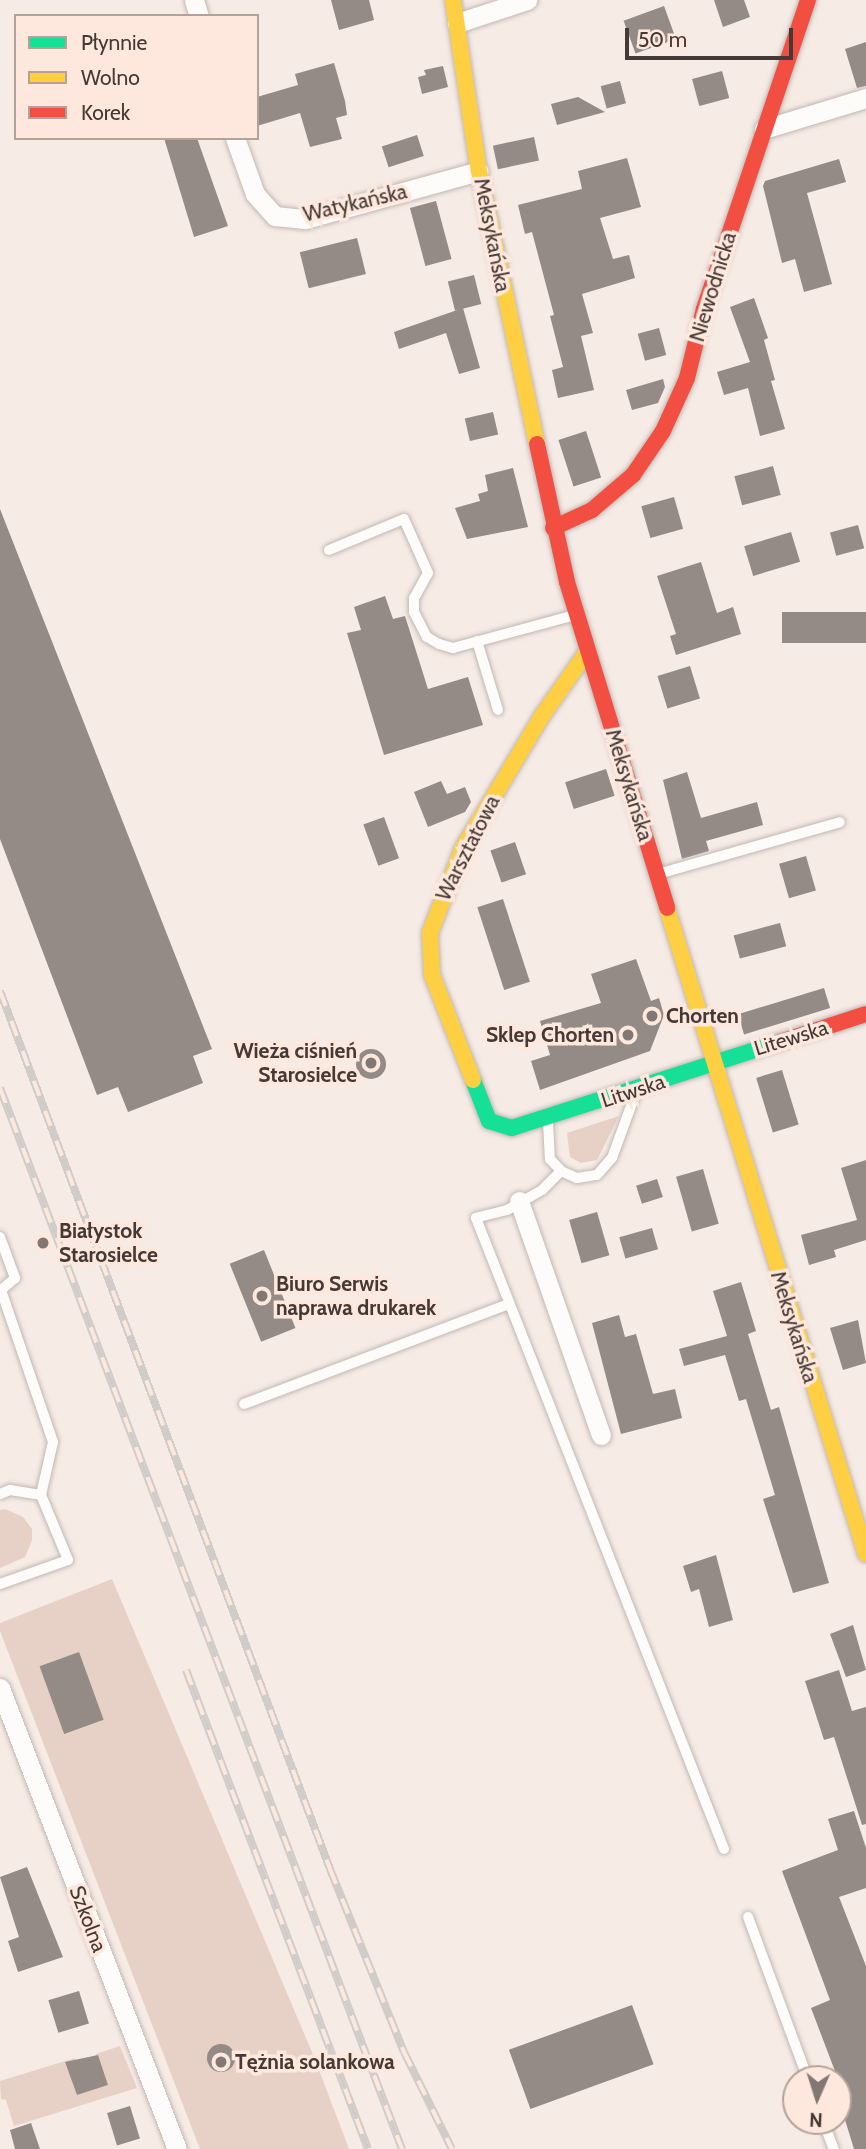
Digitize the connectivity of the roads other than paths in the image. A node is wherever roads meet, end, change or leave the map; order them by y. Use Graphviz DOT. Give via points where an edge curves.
graph roads {
  1 [pos="453,0"];
  2 [pos="527,0"];
  3 [pos="808,0"];
  4 [pos="457,23"];
  5 [pos="866,97"];
  6 [pos="764,129"];
  7 [pos="236,140"];
  8 [pos="479,171"];
  9 [pos="553,528"];
  10 [pos="329,550"];
  11 [pos="576,614"];
  12 [pos="477,641"];
  13 [pos="587,652"];
  14 [pos="498,710"];
  15 [pos="839,822"];
  16 [pos="657,875"];
  17 [pos="866,1014"];
  18 [pos="716,1063"];
  19 [pos="637,1090"];
  20 [pos="549,1118"];
  21 [pos="561,1171"];
  22 [pos="519,1201"];
  23 [pos="1,1237"];
  24 [pos="509,1304"];
  25 [pos="244,1404"];
  26 [pos="601,1435"];
  27 [pos="0,1494"];
  28 [pos="41,1494"];
  29 [pos="866,1554"];
  30 [pos="0,1584"];
  31 [pos="0,1688"];
  32 [pos="724,1849"];
  33 [pos="748,1917"];
  34 [pos="803,2065"];
  35 [pos="177,2149"];
  1 -- 4 [label="street, Meksykańska"];
  2 -- 4 [label="street"];
  3 -- 6 [label="street, Niewodnicka"];
  4 -- 8 [label="street, Meksykańska"];
  5 -- 6 [label="street"];
  6 -- 9 [label="street, Niewodnicka" via="704,309 687,379 663,431 633,475 592,510"];
  7 -- 8 [label="street, Watykańska" via="255,194 275,216 304,219"];
  8 -- 9 [label="street, Meksykańska"];
  9 -- 11 [label="street, Meksykańska"];
  10 -- 12 [label="lane" via="404,519 428,573 414,598 418,625 439,645 453,648"];
  11 -- 12 [label="lane"];
  11 -- 13 [label="street, Meksykańska"];
  12 -- 14 [label="lane"];
  13 -- 16 [label="street, Meksykańska"];
  13 -- 20 [label="street, Warsztatowa" via="542,716 463,848 430,933 432,975 484,1114 502,1128"];
  15 -- 16 [label="lane"];
  16 -- 18 [label="street, Meksykańska"];
  17 -- 18 [label="street, Litewska"];
  18 -- 19 [label="street, Litwska"];
  18 -- 29 [label="street, Meksykańska"];
  19 -- 20 [label="street, Litwska"];
  19 -- 21 [label="lane" via="612,1158 597,1175 577,1178"];
  20 -- 21 [label="lane" via="550,1159"];
  21 -- 22 [label="lane" via="542,1190"];
  22 -- 24 [label="lane" via="507,1210 476,1218"];
  22 -- 26 [label="street"];
  23 -- 28 [label="lane" via="15,1279 1,1290 53,1442"];
  24 -- 25 [label="lane"];
  24 -- 32 [label="lane"];
  27 -- 28 [label="lane" via="10,1490"];
  28 -- 30 [label="lane" via="68,1560"];
  31 -- 35 [label="street, Szkolna"];
  33 -- 34 [label="lane"];
}
